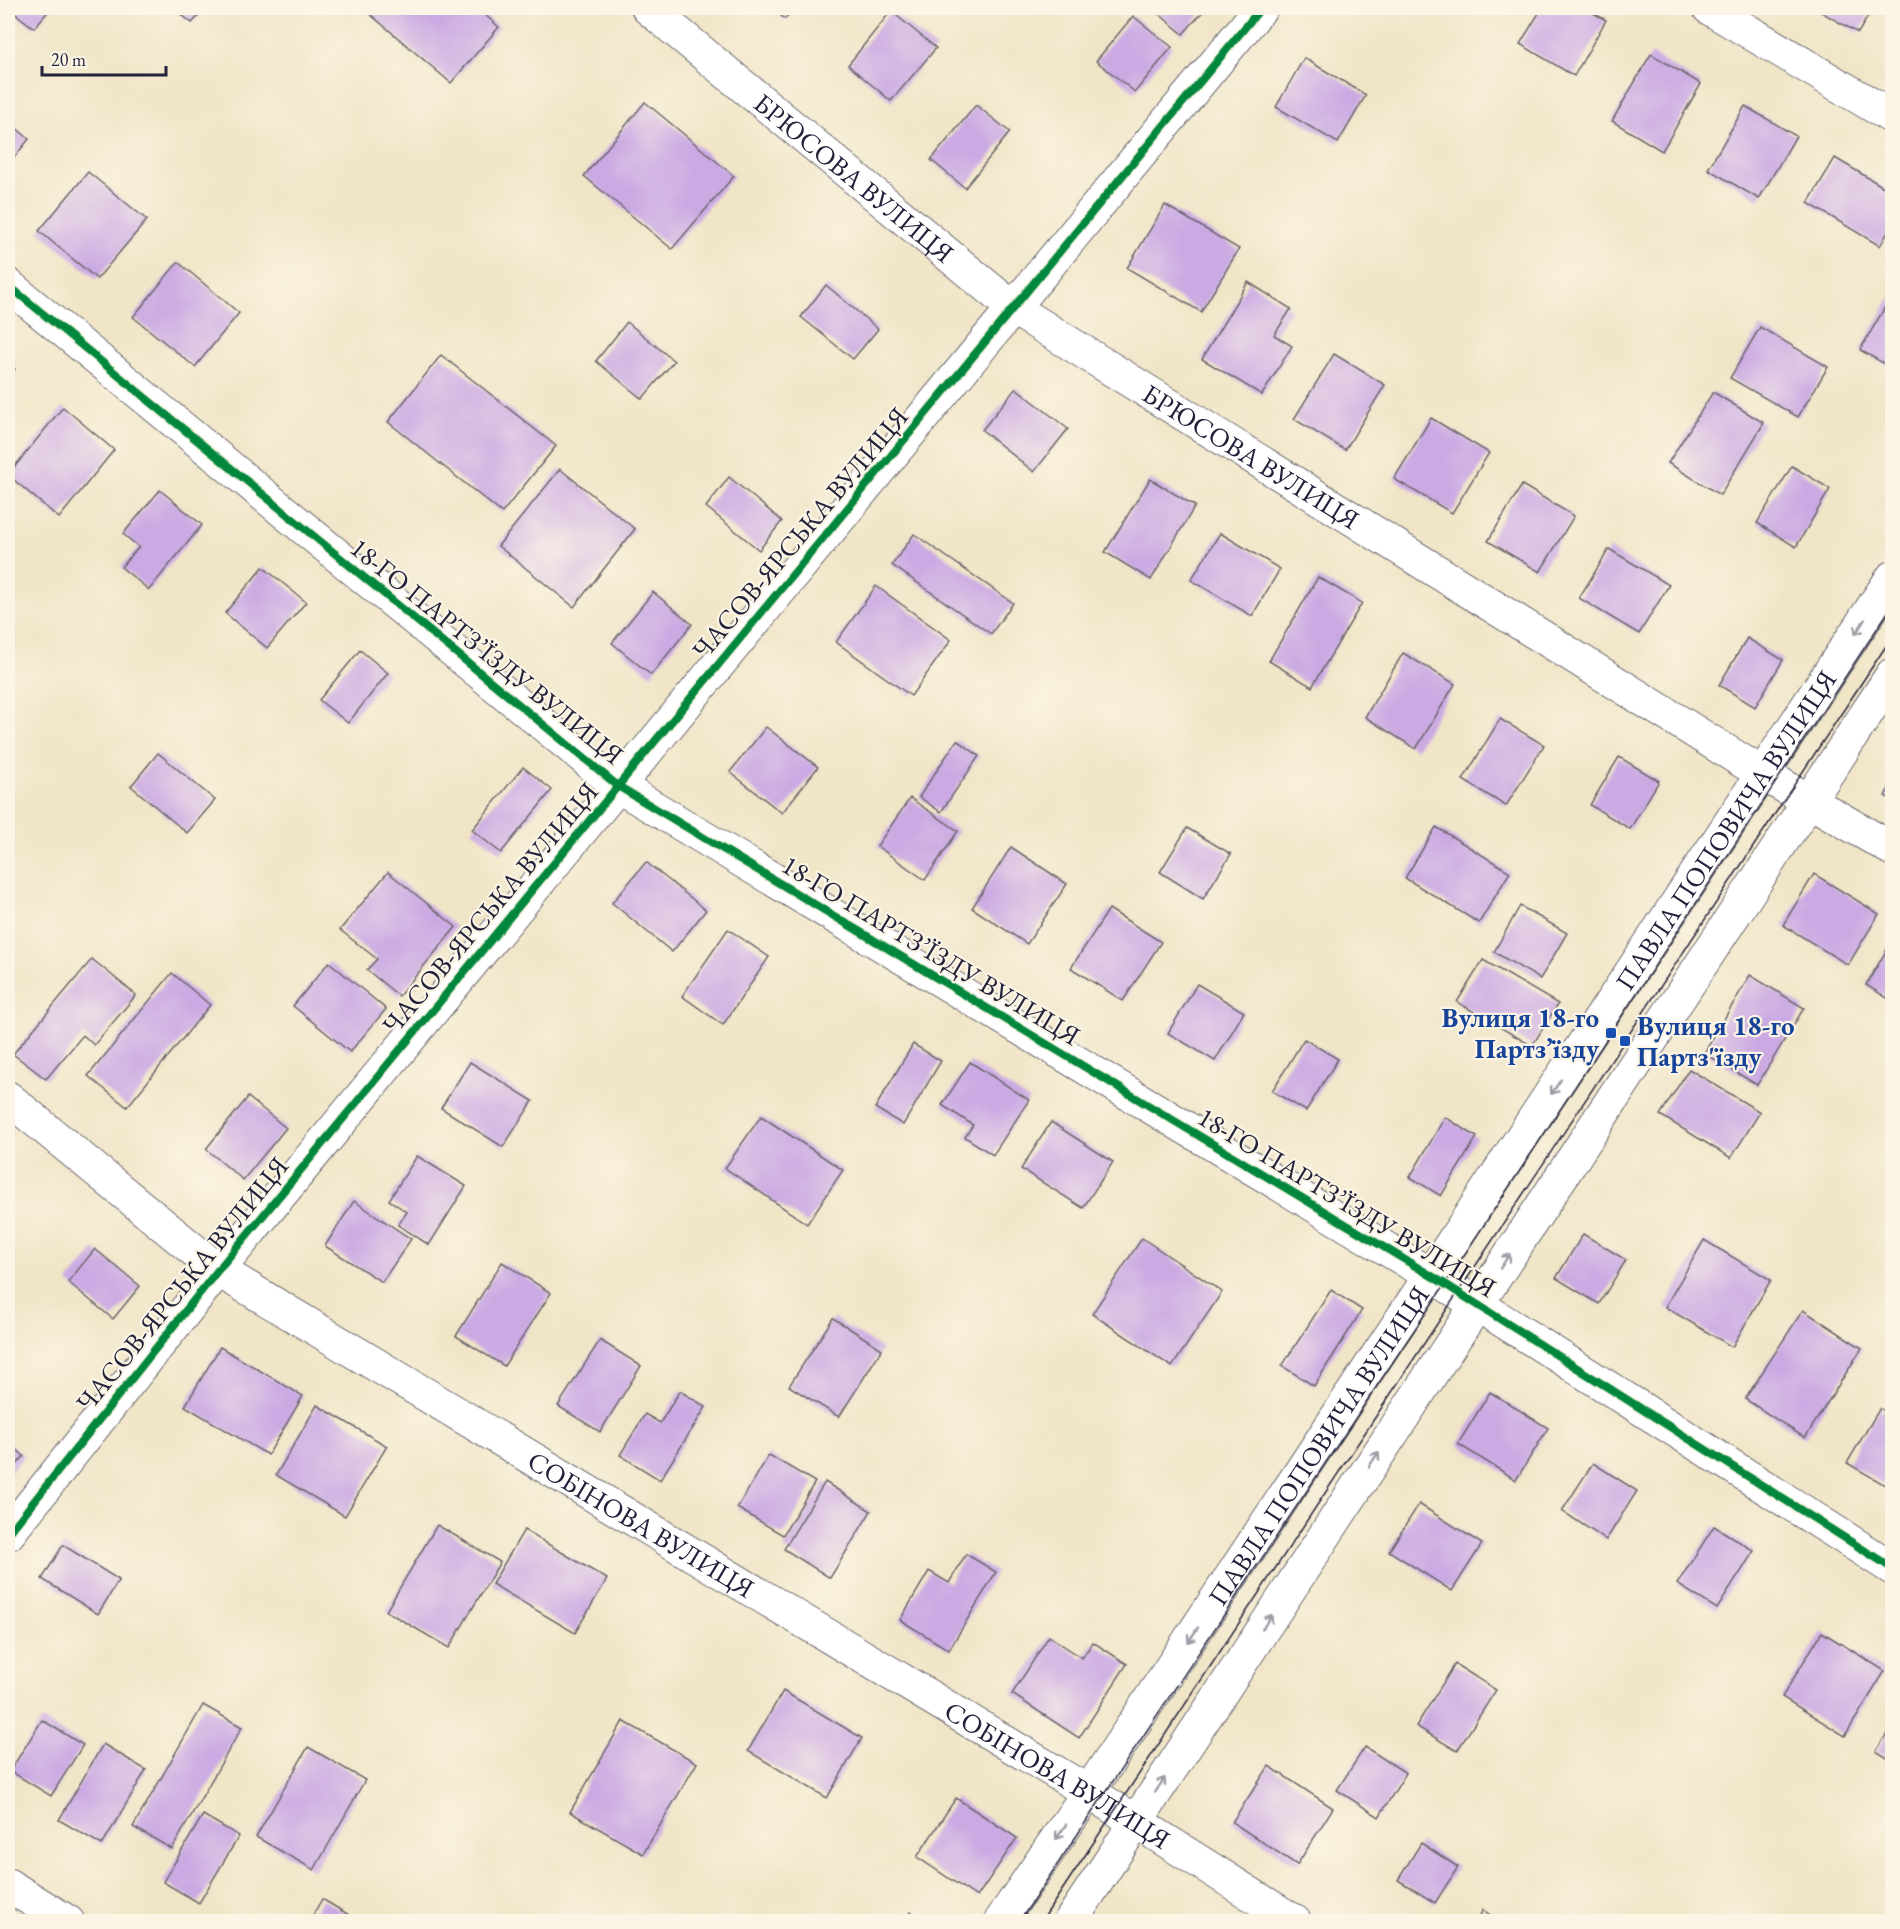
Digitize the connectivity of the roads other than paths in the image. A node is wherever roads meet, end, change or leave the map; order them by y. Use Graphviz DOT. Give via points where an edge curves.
graph roads {
  1 [pos="648,8"];
  2 [pos="1261,8"];
  3 [pos="1709,8"];
  4 [pos="1893,117"];
  5 [pos="8,285"];
  6 [pos="1013,308"];
  7 [pos="1893,578"];
  8 [pos="1893,675"];
  9 [pos="1763,774"];
  10 [pos="618,786"];
  11 [pos="1810,800"];
  12 [pos="1893,849"];
  13 [pos="8,1098"];
  14 [pos="218,1270"];
  15 [pos="1430,1276"];
  16 [pos="1476,1304"];
  17 [pos="8,1534"];
  18 [pos="1893,1568"];
  19 [pos="1088,1793"];
  20 [pos="1136,1822"];
  21 [pos="8,1885"];
  22 [pos="68,1922"];
  23 [pos="1000,1922"];
  24 [pos="1070,1922"];
  25 [pos="1295,1922"];
  1 -- 6 [label="street, БРЮСОВА ВУЛИЦЯ"];
  2 -- 6 [label="street, ЧАСОВ-ЯРСЬКА ВУЛИЦЯ"];
  3 -- 4 [label="street"];
  5 -- 10 [label="street, 18-ГО ПАРТЗ’ЇЗДУ ВУЛИЦЯ"];
  6 -- 9 [label="street, БРЮСОВА ВУЛИЦЯ"];
  6 -- 10 [label="street, ЧАСОВ-ЯРСЬКА ВУЛИЦЯ"];
  7 -- 9 [label="street, ПАВЛА ПОПОВИЧА ВУЛИЦЯ, one-way"];
  8 -- 11 [label="street, ПАВЛА ПОПОВИЧА ВУЛИЦЯ"];
  9 -- 11 [label="street, БРЮСОВА ВУЛИЦЯ"];
  9 -- 15 [label="street, ПАВЛА ПОПОВИЧА ВУЛИЦЯ, one-way"];
  10 -- 14 [label="street, ЧАСОВ-ЯРСЬКА ВУЛИЦЯ"];
  10 -- 15 [label="street, 18-ГО ПАРТЗ’ЇЗДУ ВУЛИЦЯ"];
  11 -- 12 [label="street, БРЮСОВА ВУЛИЦЯ"];
  16 -- 11 [label="street, ПАВЛА ПОПОВИЧА ВУЛИЦЯ, one-way"];
  13 -- 14 [label="street, СОБІНОВА ВУЛИЦЯ"];
  14 -- 17 [label="street, ЧАСОВ-ЯРСЬКА ВУЛИЦЯ"];
  14 -- 19 [label="street, СОБІНОВА ВУЛИЦЯ"];
  15 -- 16 [label="street, 18-ГО ПАРТЗ’ЇЗДУ ВУЛИЦЯ"];
  15 -- 19 [label="street, ПАВЛА ПОПОВИЧА ВУЛИЦЯ, one-way"];
  16 -- 18 [label="street, 18-ГО ПАРТЗ’ЇЗДУ ВУЛИЦЯ"];
  20 -- 16 [label="street, ПАВЛА ПОПОВИЧА ВУЛИЦЯ, one-way"];
  19 -- 20 [label="street, СОБІНОВА ВУЛИЦЯ"];
  19 -- 23 [label="street, ПАВЛА ПОПОВИЧА ВУЛИЦЯ, one-way"];
  20 -- 24 [label="street, ПАВЛА ПОПОВИЧА ВУЛИЦЯ"];
  20 -- 25 [label="street, СОБІНОВА ВУЛИЦЯ"];
  21 -- 22 [label="street"];
}
